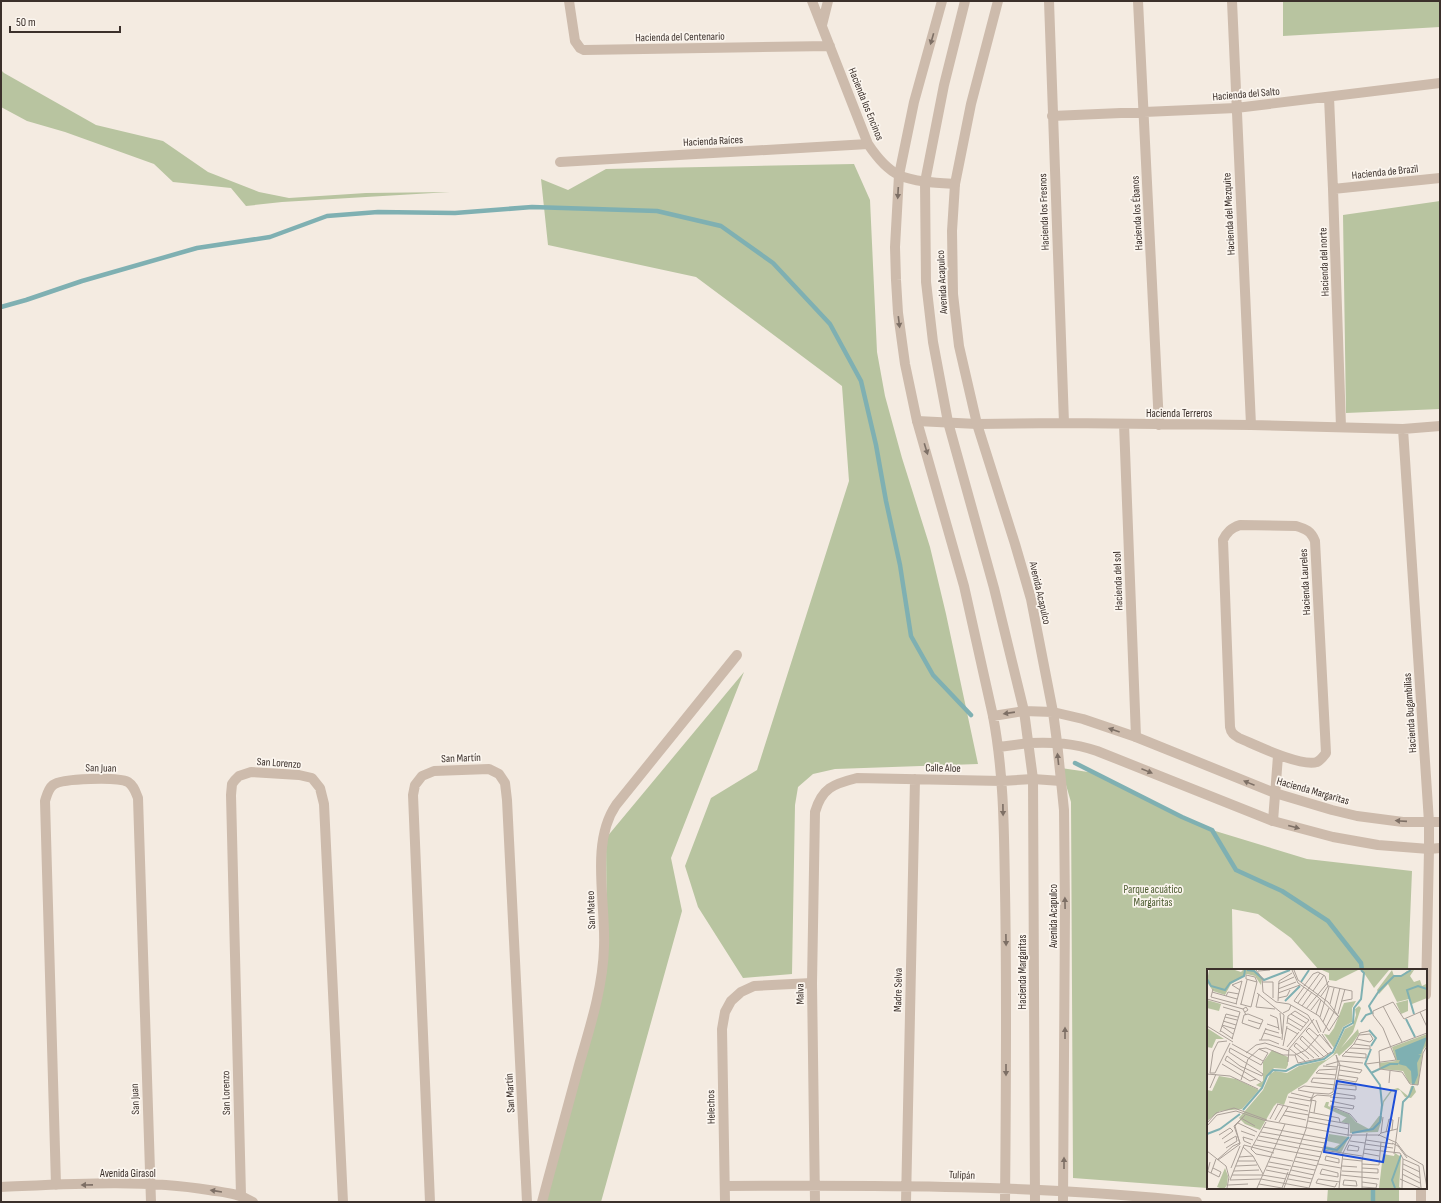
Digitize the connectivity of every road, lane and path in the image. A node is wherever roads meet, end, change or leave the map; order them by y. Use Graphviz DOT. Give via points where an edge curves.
graph roads {
  1 [pos="570,1"];
  2 [pos="812,1"];
  3 [pos="828,1"];
  4 [pos="942,1"];
  5 [pos="965,1"];
  6 [pos="998,1"];
  7 [pos="1049,1"];
  8 [pos="1138,1"];
  9 [pos="1232,1"];
  10 [pos="822,25"];
  11 [pos="830,46"];
  12 [pos="1440,83"];
  13 [pos="1329,97"];
  14 [pos="1236,108"];
  15 [pos="1144,111"];
  16 [pos="1052,116"];
  17 [pos="868,144"];
  18 [pos="560,162"];
  19 [pos="899,175"];
  20 [pos="1440,178"];
  21 [pos="925,182"];
  22 [pos="955,184"];
  23 [pos="1333,189"];
  24 [pos="918,421"];
  25 [pos="948,422"];
  26 [pos="1064,423"];
  27 [pos="977,424"];
  28 [pos="1124,424"];
  29 [pos="1159,425"];
  30 [pos="1251,425"];
  31 [pos="1440,426"];
  32 [pos="1341,427"];
  33 [pos="1403,429"];
  34 [pos="737,656"];
  35 [pos="1024,711"];
  36 [pos="1053,712"];
  37 [pos="993,716"];
  38 [pos="1136,738"];
  39 [pos="1057,742"];
  40 [pos="1029,743"];
  41 [pos="999,747"];
  42 [pos="1278,756"];
  43 [pos="915,779"];
  44 [pos="1033,779"];
  45 [pos="1002,781"];
  46 [pos="1061,781"];
  47 [pos="828,789"];
  48 [pos="1275,793"];
  49 [pos="1273,821"];
  50 [pos="1429,822"];
  51 [pos="1440,822"];
  52 [pos="1440,848"];
  53 [pos="1429,849"];
  54 [pos="1427,969"];
  55 [pos="812,983"];
  56 [pos="149,1184"];
  57 [pos="56,1185"];
  58 [pos="815,1185"];
  59 [pos="725,1186"];
  60 [pos="906,1186"];
  61 [pos="1,1187"];
  62 [pos="1005,1188"];
  63 [pos="1422,1189"];
  64 [pos="1035,1190"];
  65 [pos="1064,1191"];
  66 [pos="241,1195"];
  67 [pos="1180,1201"];
  68 [pos="151,1202"];
  69 [pos="253,1202"];
  70 [pos="343,1202"];
  71 [pos="430,1202"];
  72 [pos="527,1202"];
  73 [pos="542,1202"];
  74 [pos="725,1202"];
  75 [pos="815,1202"];
  76 [pos="906,1202"];
  77 [pos="1005,1202"];
  78 [pos="1035,1202"];
  79 [pos="1063,1202"];
  80 [pos="1197,1202"];
  81 [pos="1421,1202"];
  1 -- 11 [label="street, Hacienda del Centenario" via="575,41 584,50"];
  2 -- 10 [label="street, Hacienda los Encinos"];
  3 -- 10 [label="street"];
  4 -- 19 [label="street, one-way" via="914,102"];
  5 -- 21 [label="street, Avenida Acapulco" via="944,85"];
  6 -- 22 [label="street, Avenida Acapulco" via="971,104"];
  7 -- 16 [label="street, Hacienda los Fresnos"];
  8 -- 15 [label="street, Hacienda los Ébanos"];
  9 -- 14 [label="street, Hacienda del Mezquite"];
  10 -- 11 [label="street, Hacienda los Encinos"];
  11 -- 17 [label="street, Hacienda los Encinos"];
  12 -- 13 [label="street, Hacienda del Salto"];
  13 -- 14 [label="street, Hacienda del Salto"];
  13 -- 23 [label="street, Hacienda del norte"];
  14 -- 15 [label="street, Hacienda del Salto"];
  14 -- 30 [label="street, Hacienda del Mezquite"];
  15 -- 16 [label="street, Hacienda del Salto"];
  15 -- 29 [label="street, Hacienda los Ébanos"];
  16 -- 26 [label="street, Hacienda los Fresnos"];
  17 -- 18 [label="street, Hacienda Raíces"];
  17 -- 19 [label="street, Hacienda los Encinos" via="874,154"];
  19 -- 21 [label="street, Hacienda los Encinos"];
  19 -- 24 [label="street, one-way" via="895,247 898,313 905,364"];
  20 -- 23 [label="street, Hacienda de Brazil"];
  21 -- 22 [label="street, Hacienda los Encinos"];
  21 -- 25 [label="street, Avenida Acapulco" via="926,282 933,342"];
  22 -- 27 [label="street, Avenida Acapulco" via="952,232 953,294 959,346"];
  23 -- 32 [label="street, Hacienda del norte"];
  24 -- 25 [label="street, Hacienda Terreros"];
  24 -- 37 [label="street, one-way" via="964,586"];
  25 -- 27 [label="street, Hacienda Terreros"];
  25 -- 35 [label="street, Avenida Acapulco" via="994,588"];
  26 -- 27 [label="street, Hacienda Terreros"];
  26 -- 28 [label="street, Hacienda Terreros"];
  27 -- 36 [label="street, Avenida Acapulco" via="1030,599"];
  28 -- 29 [label="street, Hacienda Terreros"];
  28 -- 38 [label="street, Hacienda del sol"];
  29 -- 30 [label="street, Hacienda Terreros"];
  30 -- 32 [label="street, Hacienda Terreros"];
  31 -- 33 [label="street, Hacienda Terreros"];
  32 -- 33 [label="street, Hacienda Terreros"];
  33 -- 50 [label="street, Hacienda Bugambilias"];
  34 -- 73 [label="street, San Mateo" via="616,804 605,827 601,866 603,969 594,1014"];
  35 -- 36 [label="street, Hacienda Margaritas"];
  35 -- 37 [label="street, Hacienda Margaritas, one-way"];
  35 -- 40 [label="street, Hacienda Margaritas"];
  38 -- 36 [label="street, Hacienda Margaritas, one-way" via="1083,719"];
  36 -- 39 [label="street, Avenida Acapulco"];
  37 -- 41 [label="street, Hacienda Margaritas"];
  48 -- 38 [label="street, Hacienda Margaritas, one-way"];
  39 -- 40 [label="street"];
  46 -- 39 [label="street, Avenida Acapulco, one-way"];
  39 -- 49 [label="street, one-way" via="1097,751"];
  40 -- 41 [label="street"];
  40 -- 44 [label="street, Hacienda Margaritas"];
  41 -- 45 [label="street, Hacienda Margaritas"];
  42 -- 42 [label="street, Hacienda Laureles" via="1239,738 1233,734 1230,727 1222,540 1232,528 1240,525 1296,526 1305,528 1315,541 1326,753 1318,762 1311,763"];
  42 -- 48 [label="street"];
  43 -- 45 [label="street, Calle Aloe"];
  43 -- 47 [label="street, Calle Aloe" via="857,778"];
  43 -- 60 [label="street, Madre Selva"];
  44 -- 45 [label="street, Calle Aloe"];
  44 -- 46 [label="street, Calle Aloe"];
  44 -- 64 [label="street, Hacienda Margaritas"];
  45 -- 62 [label="street, Hacienda Margaritas, one-way" via="1006,942"];
  65 -- 46 [label="street, Avenida Acapulco, one-way" via="1065,909 1064,810"];
  47 -- 55 [label="street, Malva" via="818,800 814,812"];
  48 -- 49 [label="street"];
  50 -- 48 [label="street, Hacienda Margaritas, one-way" via="1403,822 1357,816"];
  49 -- 53 [label="street, one-way" via="1333,838"];
  50 -- 51 [label="street, Hacienda Margaritas"];
  50 -- 53 [label="street, Hacienda Bugambilias"];
  52 -- 53 [label="street"];
  53 -- 54 [label="street, Hacienda Bugambilias"];
  55 -- 58 [label="street, Malva"];
  55 -- 59 [label="street, Helechos" via="754,986 731,1000 725,1012 722,1029"];
  56 -- 57 [label="street, Avenida Girasol, one-way"];
  56 -- 57 [label="street, San Juan" via="138,798 134,787 126,781 114,779 64,780 54,784 47,792 45,801"];
  66 -- 56 [label="street, Avenida Girasol, one-way" via="186,1186"];
  56 -- 68 [label="street, San Juan"];
  57 -- 61 [label="street, Avenida Girasol"];
  58 -- 59 [label="street, Tulipán"];
  58 -- 60 [label="street, Tulipán"];
  58 -- 75 [label="street, Malva"];
  59 -- 74 [label="street, Helechos"];
  60 -- 62 [label="street, Tulipán"];
  60 -- 76 [label="street, Madre Selva"];
  62 -- 64 [label="street, Tulipán"];
  62 -- 77 [label="street, Hacienda Margaritas"];
  63 -- 81 [label="street"];
  64 -- 65 [label="street, Tulipán"];
  64 -- 78 [label="street, Hacienda Margaritas"];
  65 -- 67 [label="street, Tulipán"];
  65 -- 79 [label="street, Avenida Acapulco"];
  66 -- 69 [label="street, Avenida Girasol"];
  66 -- 70 [label="street, San Lorenzo" via="231,795 232,784 239,776 251,772 312,778 320,788 324,804"];
  67 -- 80 [label="street, Tulipán"];
  71 -- 72 [label="street, San Martín" via="413,795 415,785 422,776 434,771 489,769 499,774 505,783 507,800"];
}
